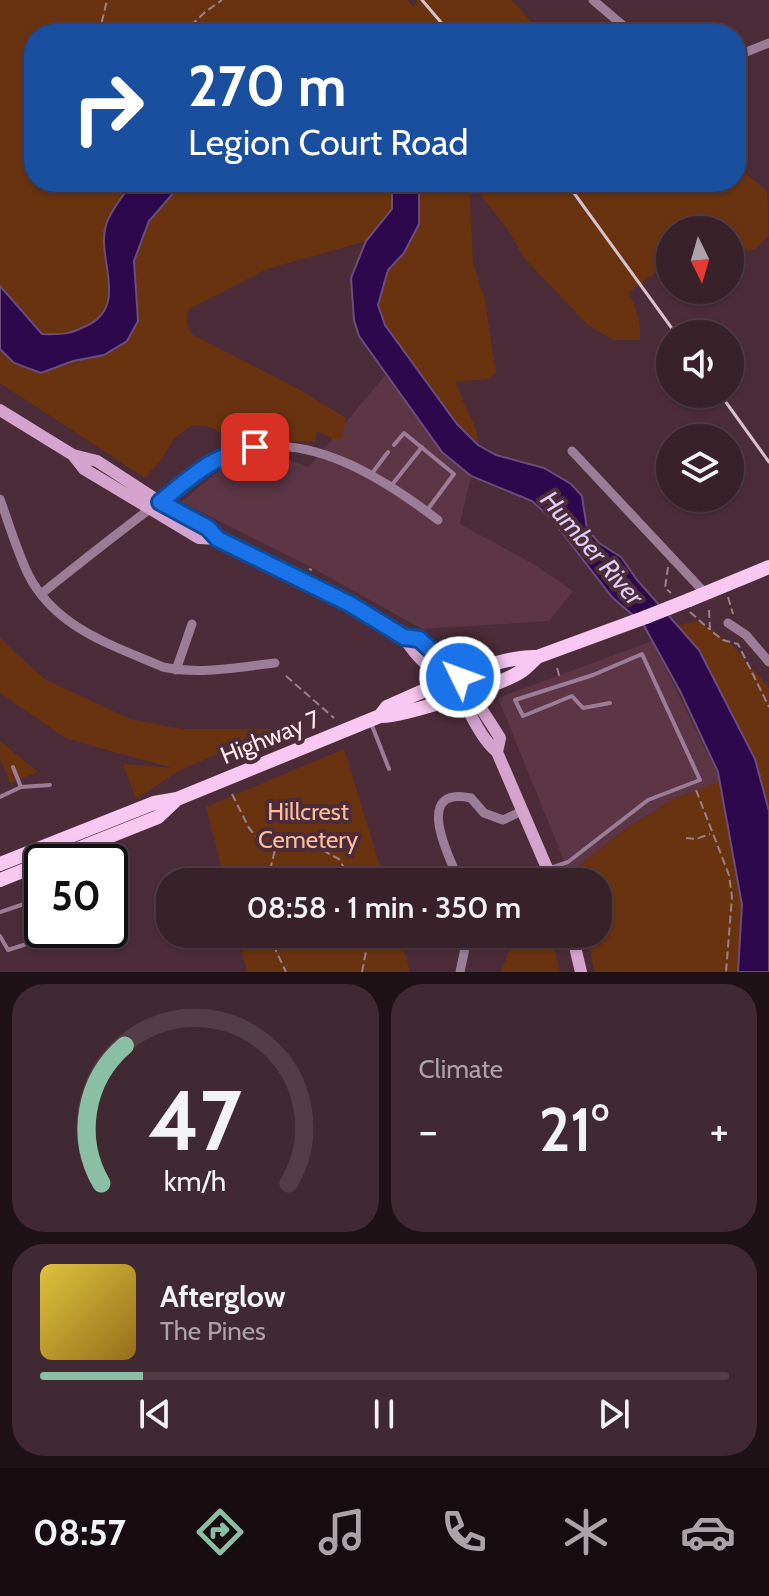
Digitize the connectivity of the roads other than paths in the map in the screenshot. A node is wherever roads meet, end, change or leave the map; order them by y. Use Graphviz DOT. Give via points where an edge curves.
graph roads {
  1 [pos="593,0"];
  2 [pos="621,24"];
  3 [pos="769,43"];
  4 [pos="746,52"];
  5 [pos="0,410"];
  6 [pos="394,445"];
  7 [pos="422,447"];
  8 [pos="572,451"];
  9 [pos="388,452"];
  10 [pos="370,476"];
  11 [pos="390,488"];
  12 [pos="0,499"];
  13 [pos="155,505"];
  14 [pos="426,511"];
  15 [pos="438,520"];
  16 [pos="769,567"];
  17 [pos="705,593"];
  18 [pos="41,594"];
  19 [pos="192,624"];
  20 [pos="731,624"];
  21 [pos="537,657"];
  22 [pos="769,662"];
  23 [pos="275,663"];
  24 [pos="176,670"];
  25 [pos="453,680"];
  26 [pos="465,694"];
  27 [pos="610,703"];
  28 [pos="375,718"];
  29 [pos="13,767"];
  30 [pos="389,769"];
  31 [pos="50,785"];
  32 [pos="21,787"];
  33 [pos="0,797"];
  34 [pos="177,799"];
  35 [pos="522,811"];
  36 [pos="89,844"];
  37 [pos="0,864"];
  38 [pos="454,868"];
  39 [pos="548,868"];
  40 [pos="551,868"];
  41 [pos="24,870"];
  42 [pos="0,880"];
  43 [pos="24,904"];
  44 [pos="0,912"];
  45 [pos="0,936"];
  46 [pos="24,945"];
  47 [pos="465,948"];
  48 [pos="575,948"];
  49 [pos="460,972"];
  50 [pos="581,972"];
  1 -- 2 [label="street"];
  3 -- 4 [label="street"];
  5 -- 13 [label="main road" via="73,455 84,469"];
  6 -- 7 [label="lane" via="404,433"];
  7 -- 11 [label="lane"];
  7 -- 14 [label="lane" via="454,474"];
  8 -- 17 [label="street"];
  9 -- 10 [label="lane"];
  10 -- 11 [label="street"];
  10 -- 13 [label="street" via="314,452 255,447 201,468"];
  11 -- 14 [label="street"];
  12 -- 18 [label="street"];
  13 -- 18 [label="street"];
  13 -- 25 [label="main road" via="208,528 218,539 350,604 404,637 419,639"];
  14 -- 15 [label="street"];
  16 -- 17 [label="main road, Highway 7"];
  17 -- 21 [label="main road, Highway 7, bridge"];
  18 -- 24 [label="street" via="84,633"];
  19 -- 24 [label="street"];
  20 -- 22 [label="street"];
  21 -- 25 [label="main road, Highway 7" via="519,656"];
  21 -- 26 [label="main road, Highway 7" via="522,672"];
  23 -- 24 [label="street"];
  25 -- 26 [label="main road"];
  25 -- 28 [label="main road, Highway 7" via="387,707"];
  26 -- 28 [label="main road, Highway 7"];
  26 -- 35 [label="main road"];
  27 -- 40 [label="lane" via="583,708 572,696 523,716 515,700 642,654 700,780 648,800 568,862"];
  28 -- 30 [label="lane"];
  28 -- 34 [label="main road, Highway 7"];
  29 -- 32 [label="lane"];
  31 -- 32 [label="lane"];
  32 -- 33 [label="lane"];
  34 -- 36 [label="main road, Highway 7" via="158,817"];
  34 -- 37 [label="main road, Highway 7" via="154,803"];
  35 -- 38 [label="street" via="503,820 484,813 471,798 451,797 442,803 439,829"];
  35 -- 39 [label="main road"];
  41 -- 42 [label="main road, Highway 7"];
  43 -- 44 [label="lane"];
  45 -- 46 [label="lane" via="8,950"];
  47 -- 49 [label="street"];
  48 -- 50 [label="main road"];
}
